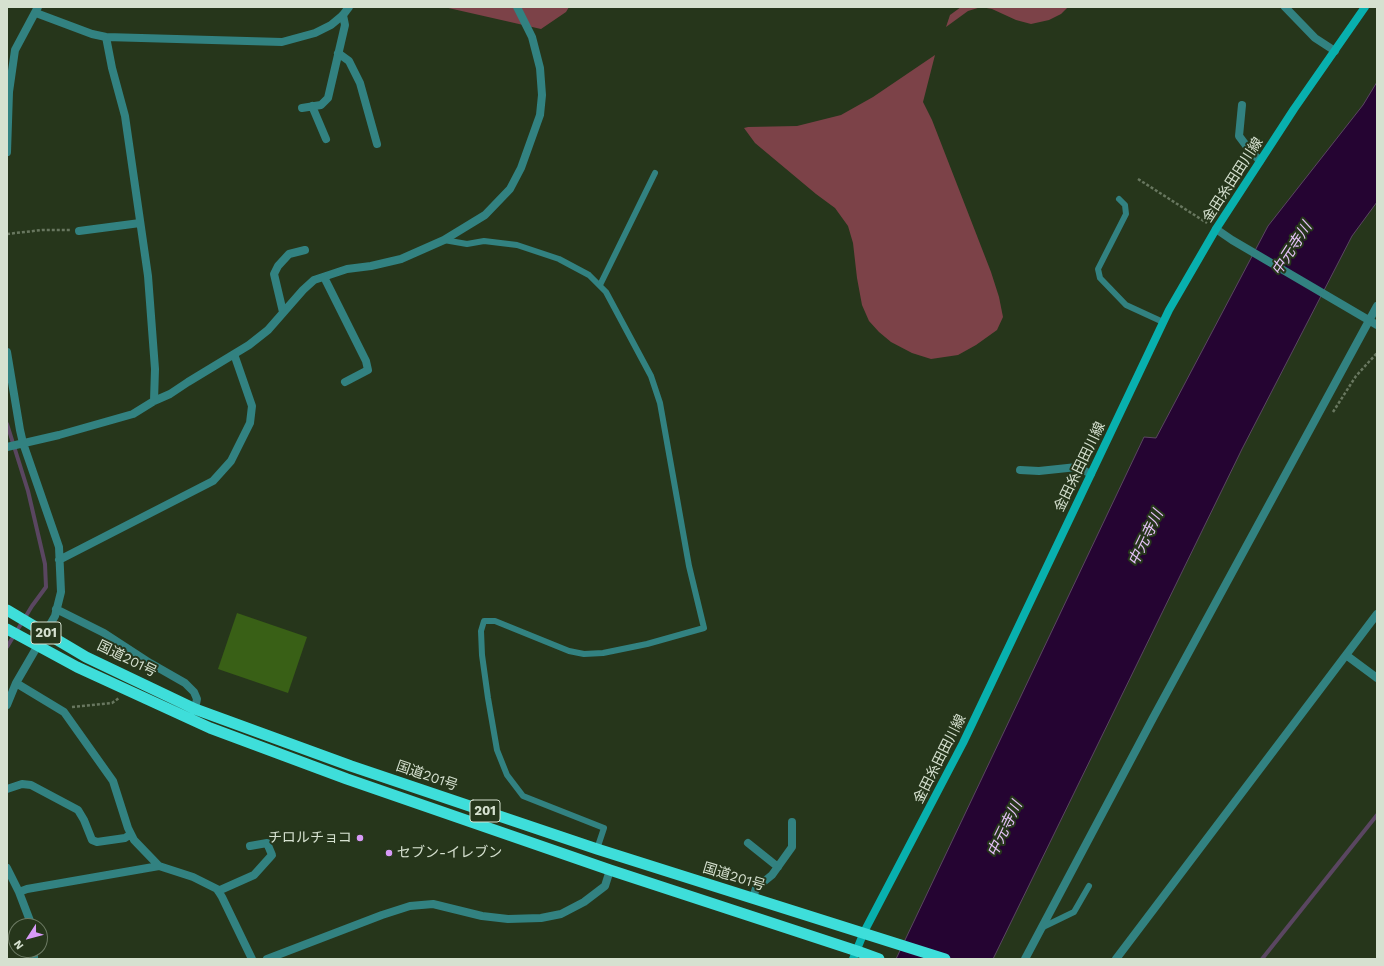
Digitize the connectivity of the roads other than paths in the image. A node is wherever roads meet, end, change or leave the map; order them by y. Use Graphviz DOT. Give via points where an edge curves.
graph roads {
  1 [pos="350,7"];
  2 [pos="517,7"];
  3 [pos="1285,7"];
  4 [pos="1365,7"];
  5 [pos="37,10"];
  6 [pos="343,15"];
  7 [pos="106,37"];
  8 [pos="1335,51"];
  9 [pos="338,53"];
  10 [pos="1242,105"];
  11 [pos="312,106"];
  12 [pos="302,108"];
  13 [pos="326,139"];
  14 [pos="377,144"];
  15 [pos="7,152"];
  16 [pos="1260,161"];
  17 [pos="655,173"];
  18 [pos="1119,199"];
  19 [pos="140,223"];
  20 [pos="1216,229"];
  21 [pos="79,231"];
  22 [pos="444,240"];
  23 [pos="305,250"];
  24 [pos="324,277"];
  25 [pos="600,285"];
  26 [pos="1377,306"];
  27 [pos="284,312"];
  28 [pos="1163,322"];
  29 [pos="1373,323"];
  30 [pos="7,352"];
  31 [pos="234,354"];
  32 [pos="345,382"];
  33 [pos="154,402"];
  34 [pos="23,444"];
  35 [pos="7,447"];
  36 [pos="1020,470"];
  37 [pos="1091,474"];
  38 [pos="59,560"];
  39 [pos="56,609"];
  40 [pos="7,610"];
  41 [pos="1377,614"];
  42 [pos="7,629"];
  43 [pos="1346,655"];
  44 [pos="1377,678"];
  45 [pos="16,683"];
  46 [pos="7,705"];
  47 [pos="194,709"];
  48 [pos="7,789"];
  49 [pos="792,822"];
  50 [pos="131,834"];
  51 [pos="748,843"];
  52 [pos="250,846"];
  53 [pos="597,849"];
  54 [pos="159,866"];
  55 [pos="778,867"];
  56 [pos="7,868"];
  57 [pos="610,870"];
  58 [pos="1089,886"];
  59 [pos="218,891"];
  60 [pos="19,892"];
  61 [pos="752,898"];
  62 [pos="29,918"];
  63 [pos="1041,928"];
  64 [pos="864,932"];
  65 [pos="855,955"];
  66 [pos="252,959"];
  67 [pos="267,959"];
  68 [pos="879,959"];
  69 [pos="945,959"];
  70 [pos="1024,959"];
  71 [pos="1116,959"];
  1 -- 6 [label="street"];
  2 -- 22 [label="street" via="532,38 540,68 542,96 538,122 521,168 510,189 485,215"];
  3 -- 8 [label="street" via="1315,38"];
  4 -- 8 [label="main road, 金田糸田田川線"];
  5 -- 7 [label="street" via="92,34"];
  5 -- 15 [label="street" via="16,50 9,92"];
  6 -- 7 [label="street" via="315,33 282,42"];
  6 -- 9 [label="street" via="345,24"];
  7 -- 19 [label="street" via="125,116"];
  8 -- 16 [label="main road, 金田糸田田川線"];
  9 -- 11 [label="street" via="328,98 321,104"];
  9 -- 14 [label="street" via="349,61 360,83"];
  10 -- 16 [label="street" via="1239,136"];
  11 -- 12 [label="street"];
  11 -- 13 [label="street"];
  16 -- 20 [label="main road, 金田糸田田川線"];
  17 -- 25 [label="lane"];
  18 -- 28 [label="lane" via="1125,205 1126,214 1098,269 1100,278 1126,305"];
  19 -- 21 [label="street"];
  19 -- 33 [label="street" via="149,291 155,369"];
  20 -- 28 [label="main road, 金田糸田田川線"];
  20 -- 29 [label="street"];
  22 -- 24 [label="street" via="401,259 347,269"];
  22 -- 25 [label="lane" via="467,244 484,241 517,245 559,259 589,275"];
  23 -- 27 [label="street" via="289,254 274,274"];
  24 -- 27 [label="street" via="314,280"];
  24 -- 32 [label="street" via="368,370"];
  25 -- 53 [label="lane" via="651,376 660,402 689,566 704,628 647,644 584,654 569,651 494,621 484,621 480,631 497,750 506,775 523,796 604,828"];
  26 -- 29 [label="street"];
  27 -- 31 [label="street" via="268,330"];
  28 -- 37 [label="main road, 金田糸田田川線"];
  29 -- 63 [label="street" via="1316,419"];
  30 -- 34 [label="street"];
  31 -- 33 [label="street"];
  31 -- 38 [label="street" via="252,406 250,423 231,461 213,481"];
  33 -- 34 [label="street" via="134,414"];
  34 -- 35 [label="street"];
  34 -- 38 [label="street" via="59,547"];
  36 -- 37 [label="street" via="1077,467"];
  37 -- 64 [label="main road, 金田糸田田川線" via="963,743"];
  38 -- 39 [label="street" via="61,592"];
  39 -- 45 [label="street" via="55,616"];
  39 -- 47 [label="street" via="104,633 185,683 194,692"];
  40 -- 47 [label="highway, 国道201号 / 201" via="86,656"];
  41 -- 43 [label="street"];
  42 -- 57 [label="highway, 国道201号 / 201" via="77,667 217,731"];
  43 -- 44 [label="street"];
  43 -- 71 [label="street"];
  45 -- 46 [label="street"];
  45 -- 50 [label="street" via="64,712 113,781"];
  47 -- 53 [label="highway, 国道201号 / 201" via="351,766"];
  48 -- 50 [label="street" via="22,784 31,785 78,810 92,840 97,842 125,838"];
  49 -- 55 [label="street" via="792,847"];
  50 -- 54 [label="street"];
  51 -- 55 [label="street"];
  52 -- 59 [label="street" via="266,843 272,855 254,875"];
  53 -- 61 [label="highway, 国道201号 / 201"];
  54 -- 59 [label="street" via="193,877"];
  54 -- 60 [label="street"];
  55 -- 61 [label="street" via="756,888"];
  56 -- 60 [label="street"];
  57 -- 65 [label="highway, 国道201号 / 201"];
  57 -- 67 [label="street" via="605,886 584,902 561,914 541,918 508,919 482,916 433,904 410,906"];
  58 -- 63 [label="lane" via="1074,912"];
  59 -- 66 [label="street"];
  60 -- 62 [label="street"];
  61 -- 64 [label="highway, 国道201号 / 201"];
  63 -- 70 [label="street"];
  64 -- 65 [label="main road, 金田糸田田川線"];
  64 -- 69 [label="highway, 国道201号 / 201"];
  65 -- 68 [label="highway, 国道201号 / 201"];
}
